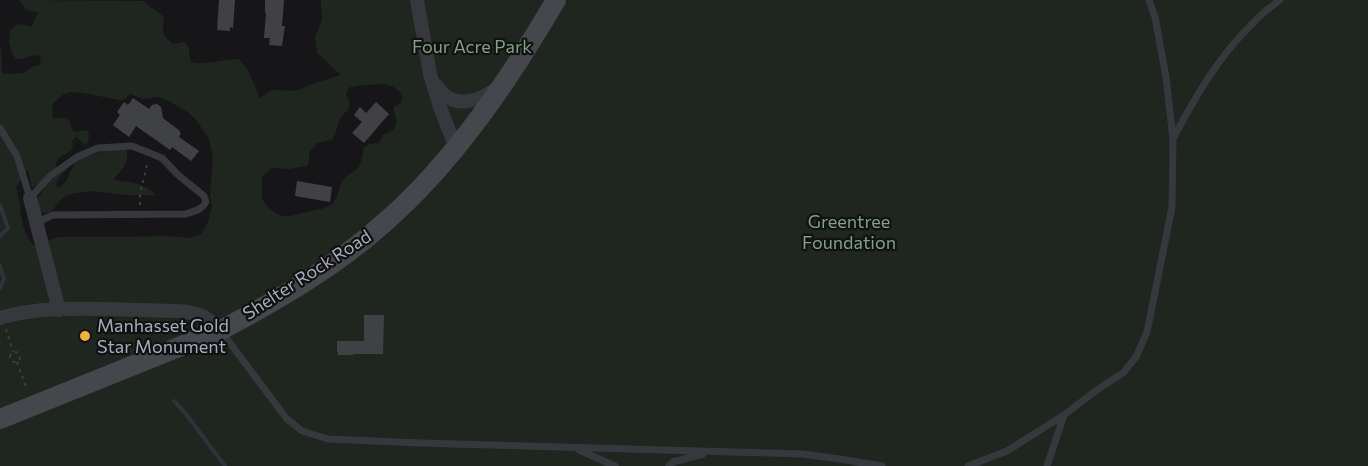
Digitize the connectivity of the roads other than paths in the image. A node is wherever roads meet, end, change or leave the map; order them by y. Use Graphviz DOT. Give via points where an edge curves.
graph roads {
  1 [pos="417,0"];
  2 [pos="556,0"];
  3 [pos="1149,0"];
  4 [pos="1280,0"];
  5 [pos="430,74"];
  6 [pos="507,78"];
  7 [pos="0,128"];
  8 [pos="1173,139"];
  9 [pos="456,148"];
  10 [pos="30,198"];
  11 [pos="37,222"];
  12 [pos="58,310"];
  13 [pos="0,318"];
  14 [pos="221,330"];
  15 [pos="1064,415"];
  16 [pos="0,419"];
  17 [pos="574,447"];
  18 [pos="713,452"];
  19 [pos="615,466"];
  20 [pos="669,466"];
  21 [pos="882,466"];
  22 [pos="968,466"];
  23 [pos="1047,466"];
  1 -- 5 [label="street"];
  2 -- 6 [label="main road, Shelter Rock Road"];
  3 -- 8 [label="lane" via="1166,77"];
  4 -- 8 [label="lane" via="1236,41"];
  5 -- 6 [label="street" via="446,96 466,102 486,96"];
  5 -- 9 [label="street"];
  6 -- 9 [label="main road, Shelter Rock Road"];
  7 -- 10 [label="lane" via="17,156"];
  8 -- 15 [label="lane" via="1172,207 1147,332 1136,357 1123,373"];
  9 -- 14 [label="main road, Shelter Rock Road" via="385,223 350,251"];
  10 -- 11 [label="street"];
  10 -- 11 [label="lane" via="50,176 77,157 98,148 132,146 162,158 206,202 204,207 186,214 53,215"];
  11 -- 12 [label="street"];
  12 -- 13 [label="street"];
  12 -- 14 [label="street" via="176,311 204,317"];
  14 -- 16 [label="main road, Shelter Rock Road"];
  14 -- 17 [label="lane" via="286,418 302,431 328,439"];
  15 -- 22 [label="lane" via="1007,451"];
  15 -- 23 [label="lane"];
  17 -- 18 [label="lane"];
  17 -- 19 [label="lane"];
  18 -- 20 [label="lane"];
  18 -- 21 [label="lane" via="803,454"];
}
